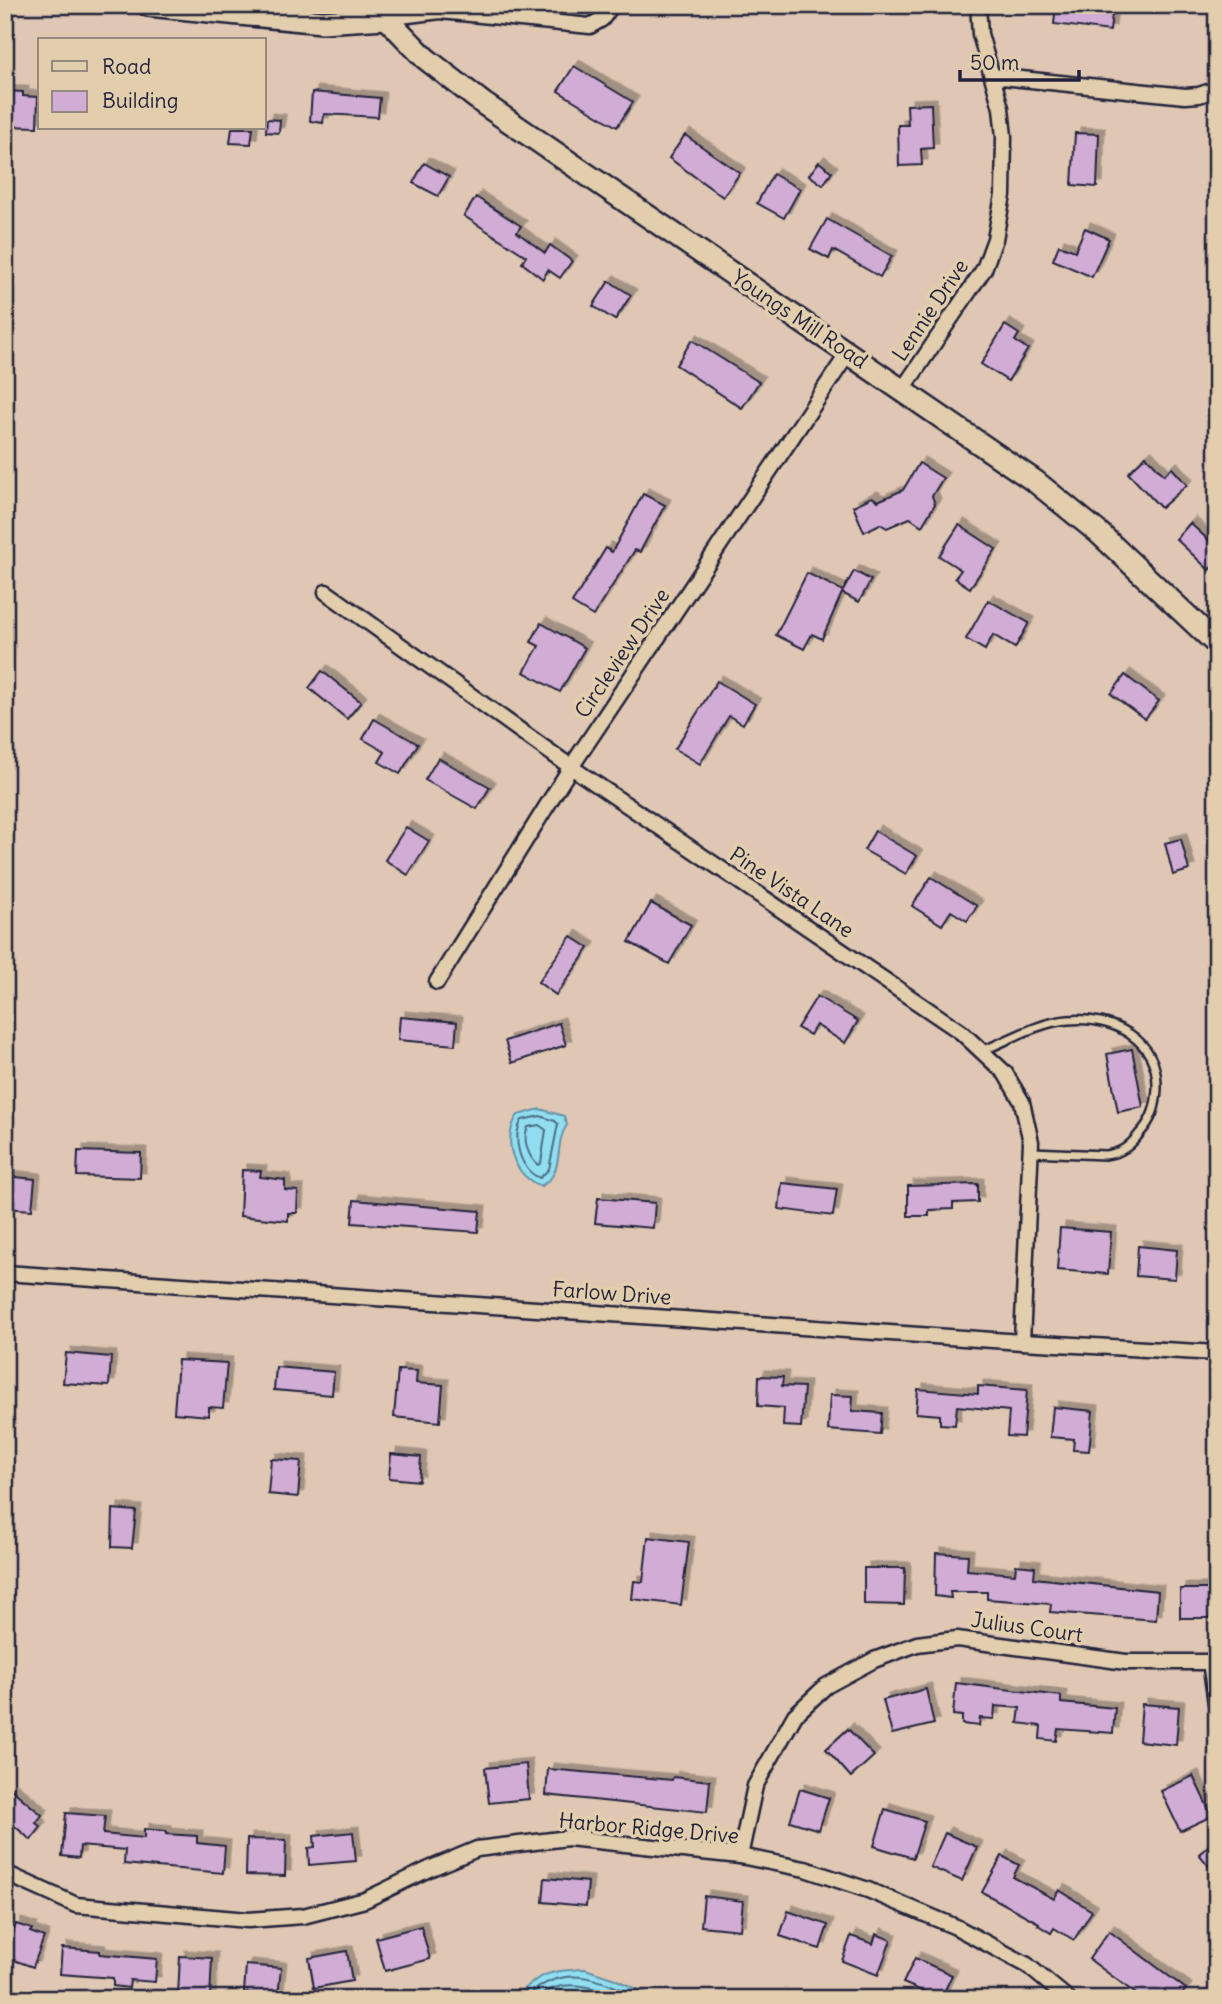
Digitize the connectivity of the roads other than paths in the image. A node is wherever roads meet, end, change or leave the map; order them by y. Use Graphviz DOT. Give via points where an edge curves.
graph roads {
  1 [pos="148,5"];
  2 [pos="612,5"];
  3 [pos="978,5"];
  4 [pos="380,11"];
  5 [pos="992,76"];
  6 [pos="1217,89"];
  7 [pos="849,352"];
  8 [pos="903,389"];
  9 [pos="326,592"];
  10 [pos="1217,644"];
  11 [pos="571,767"];
  12 [pos="437,982"];
  13 [pos="982,1052"];
  14 [pos="1030,1152"];
  15 [pos="5,1273"];
  16 [pos="1022,1342"];
  17 [pos="1217,1353"];
  18 [pos="1213,1662"];
  19 [pos="1217,1710"];
  20 [pos="740,1856"];
  21 [pos="5,1873"];
  22 [pos="1068,1999"];
  1 -- 4 [label="street" via="322,22"];
  2 -- 4 [label="street" via="590,26 440,11"];
  3 -- 5 [label="street, Lennie Drive" via="980,34"];
  4 -- 7 [label="street, Youngs Mill Road" via="425,58 484,104"];
  5 -- 6 [label="street" via="1185,96"];
  5 -- 8 [label="street, Lennie Drive" via="1004,137 1003,195 995,239 984,269"];
  7 -- 8 [label="street, Youngs Mill Road"];
  7 -- 11 [label="street, Circleview Drive"];
  8 -- 10 [label="street, Youngs Mill Road" via="1036,482 1099,533"];
  9 -- 11 [label="street, Pine Vista Lane"];
  11 -- 12 [label="street, Circleview Drive"];
  11 -- 13 [label="street, Pine Vista Lane" via="961,1032"];
  13 -- 14 [label="street, Pine Vista Lane" via="1005,1073 1022,1102"];
  13 -- 14 [label="lane" via="1066,1020 1115,1026 1133,1035 1148,1051 1156,1068 1156,1103 1149,1122 1126,1149 1105,1155"];
  14 -- 16 [label="street, Pine Vista Lane"];
  15 -- 16 [label="street, Farlow Drive"];
  16 -- 17 [label="street, Farlow Drive"];
  18 -- 19 [label="street"];
  18 -- 20 [label="street, Julius Court" via="1126,1661 957,1639 917,1644 874,1660 826,1686 795,1714 755,1786"];
  20 -- 21 [label="street, Harbor Ridge Drive" via="568,1838 477,1849 365,1900 303,1916 248,1920 76,1905"];
  20 -- 22 [label="street, Harbor Ridge Drive" via="805,1869 957,1927 1027,1965"];
}
